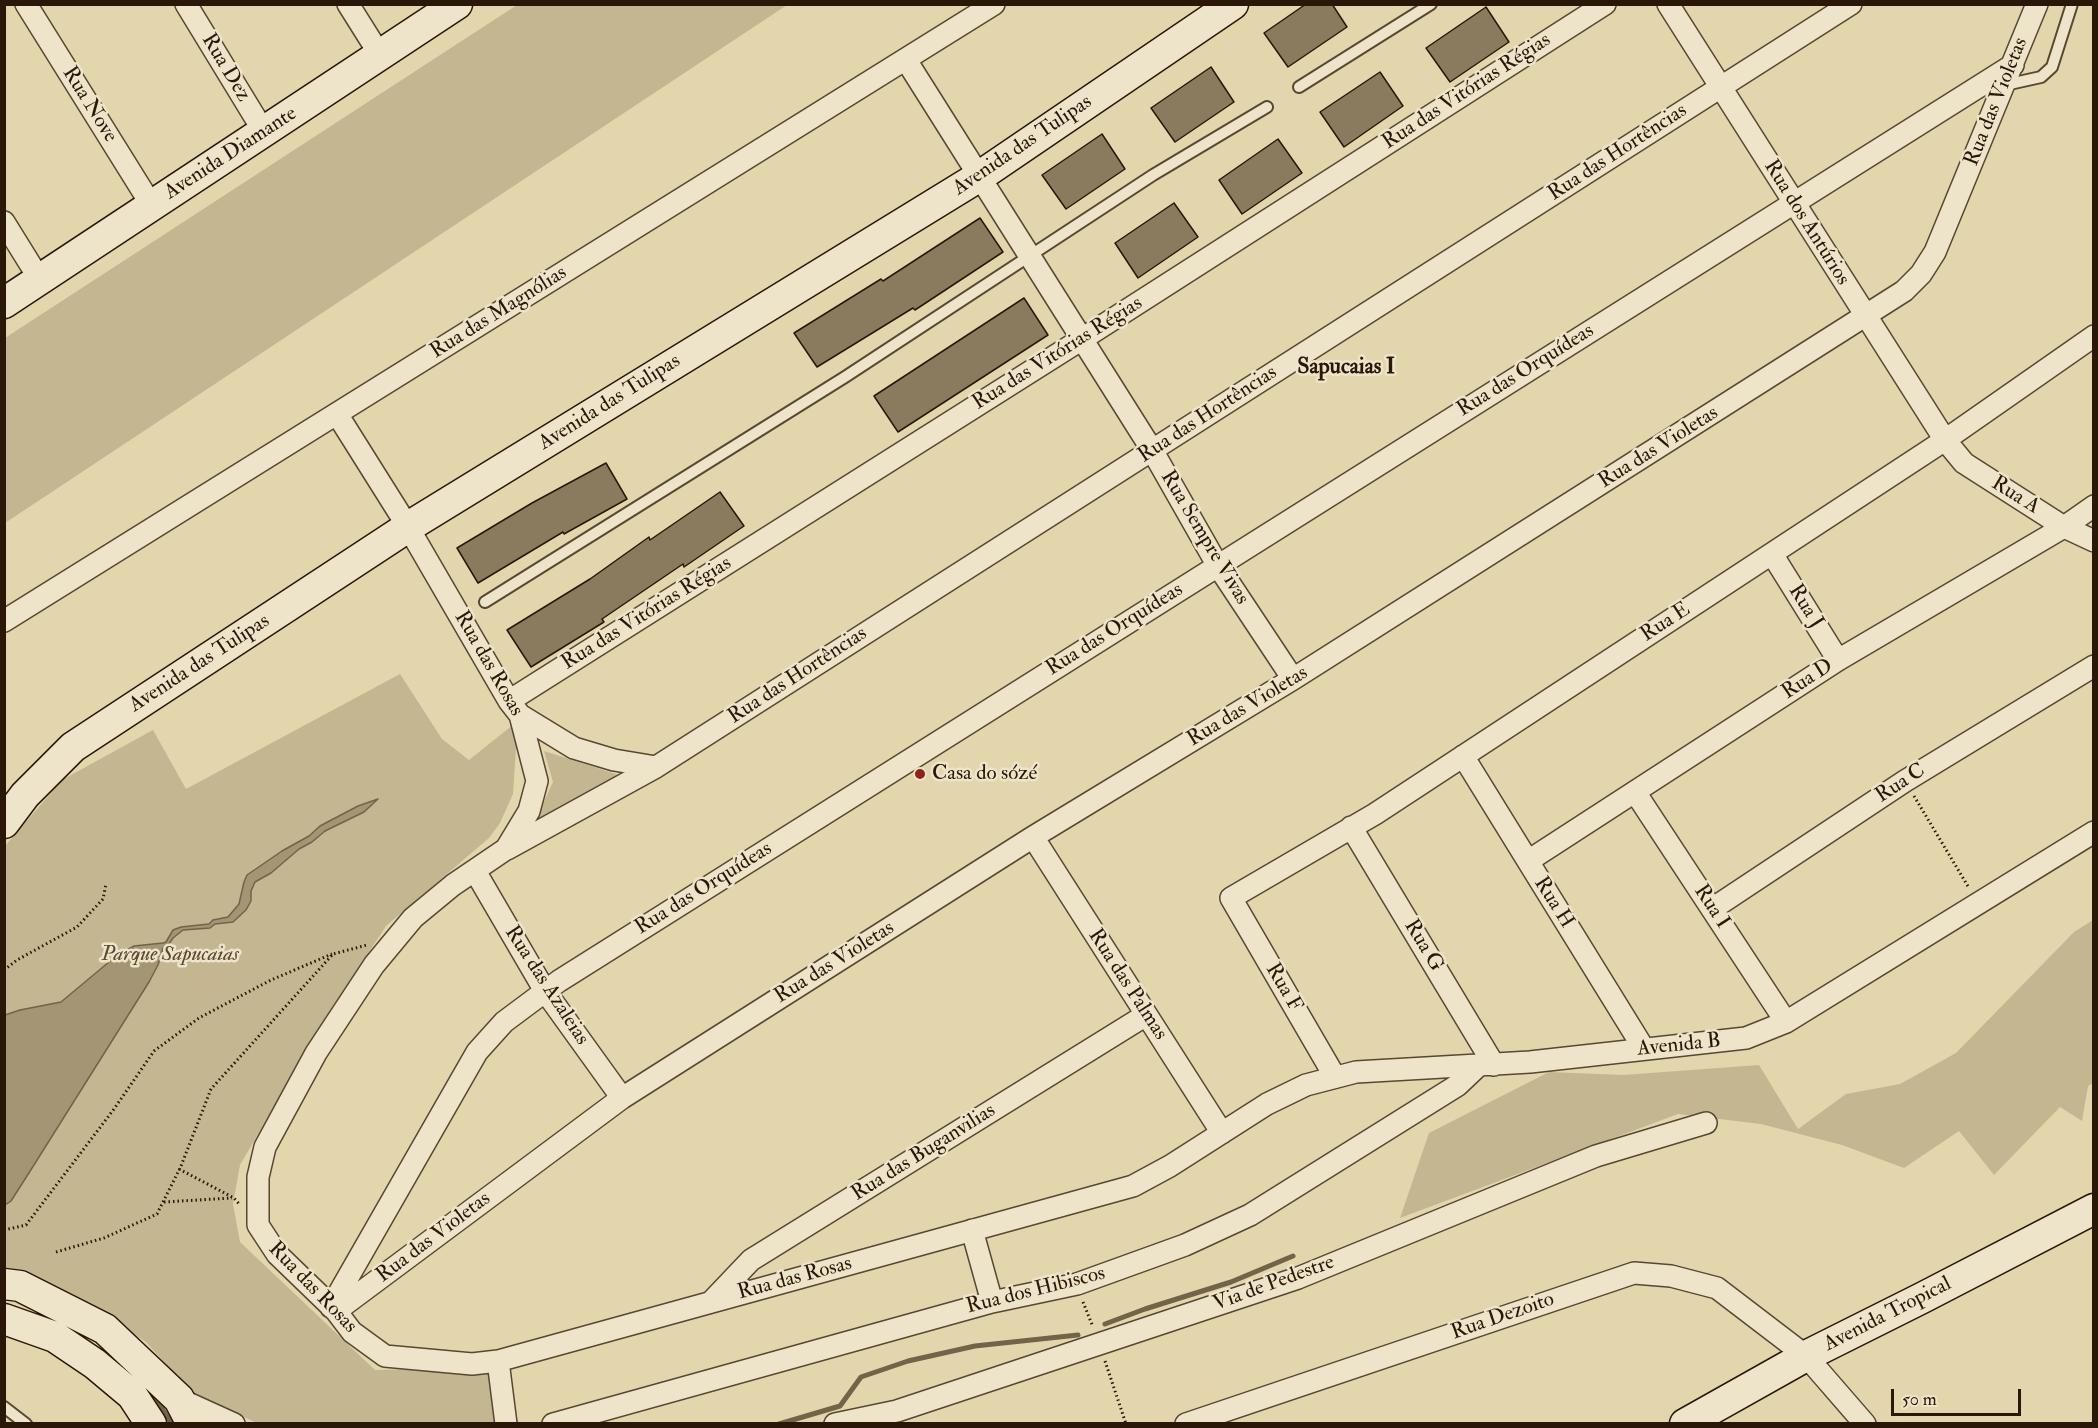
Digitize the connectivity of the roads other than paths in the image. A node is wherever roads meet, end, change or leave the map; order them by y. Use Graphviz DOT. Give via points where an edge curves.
graph roads {
  1 [pos="26,4"];
  2 [pos="186,4"];
  3 [pos="348,4"];
  4 [pos="994,4"];
  5 [pos="1233,4"];
  6 [pos="1431,4"];
  7 [pos="1605,4"];
  8 [pos="1668,4"];
  9 [pos="1851,4"];
  10 [pos="2037,4"];
  11 [pos="2072,4"];
  12 [pos="444,8"];
  13 [pos="381,55"];
  14 [pos="906,60"];
  15 [pos="2009,75"];
  16 [pos="1299,87"];
  17 [pos="1720,88"];
  18 [pos="1267,107"];
  19 [pos="264,132"];
  20 [pos="980,176"];
  21 [pos="1794,202"];
  22 [pos="153,206"];
  23 [pos="4,222"];
  24 [pos="1030,257"];
  25 [pos="40,280"];
  26 [pos="4,303"];
  27 [pos="1866,317"];
  28 [pos="2094,336"];
  29 [pos="1082,339"];
  30 [pos="337,414"];
  31 [pos="1945,440"];
  32 [pos="1152,450"];
  33 [pos="2094,506"];
  34 [pos="2064,526"];
  35 [pos="408,527"];
  36 [pos="2094,541"];
  37 [pos="1772,554"];
  38 [pos="1218,566"];
  39 [pos="485,602"];
  40 [pos="4,621"];
  41 [pos="1838,660"];
  42 [pos="2094,666"];
  43 [pos="1293,680"];
  44 [pos="515,708"];
  45 [pos="1462,756"];
  46 [pos="656,767"];
  47 [pos="1635,792"];
  48 [pos="4,823"];
  49 [pos="1351,827"];
  50 [pos="2094,832"];
  51 [pos="1033,837"];
  52 [pos="506,849"];
  53 [pos="1528,861"];
  54 [pos="475,871"];
  55 [pos="1231,898"];
  56 [pos="1712,909"];
  57 [pos="545,991"];
  58 [pos="1146,1015"];
  59 [pos="1786,1022"];
  60 [pos="1644,1049"];
  61 [pos="1486,1065"];
  62 [pos="1335,1077"];
  63 [pos="622,1098"];
  64 [pos="1706,1123"];
  65 [pos="1222,1133"];
  66 [pos="2094,1209"];
  67 [pos="972,1230"];
  68 [pos="4,1284"];
  69 [pos="711,1302"];
  70 [pos="992,1302"];
  71 [pos="333,1309"];
  72 [pos="4,1319"];
  73 [pos="1806,1356"];
  74 [pos="498,1361"];
  75 [pos="4,1407"];
  76 [pos="185,1411"];
  77 [pos="870,1420"];
  78 [pos="26,1424"];
  79 [pos="151,1424"];
  80 [pos="234,1424"];
  81 [pos="506,1424"];
  82 [pos="553,1424"];
  83 [pos="835,1424"];
  84 [pos="1186,1424"];
  85 [pos="1685,1424"];
  86 [pos="1865,1424"];
  1 -- 22 [label="street, Rua Nove"];
  2 -- 19 [label="street, Rua Dez"];
  3 -- 13 [label="street"];
  4 -- 14 [label="street, Rua das Magnólias"];
  5 -- 20 [label="street, Avenida das Tulipas"];
  6 -- 16 [label="lane"];
  7 -- 29 [label="street, Rua das Vitórias Régias"];
  8 -- 17 [label="street, Rua dos Antúrios"];
  9 -- 17 [label="street, Rua das Hortências"];
  10 -- 15 [label="street, Rua das Violetas"];
  11 -- 15 [label="lane" via="2052,67 2041,77"];
  12 -- 13 [label="street, Avenida Diamante"];
  13 -- 19 [label="street, Avenida Diamante"];
  14 -- 20 [label="street, Rua Sempre Vivas"];
  14 -- 30 [label="street, Rua das Magnólias"];
  15 -- 21 [label="street, Rua das Orquídeas"];
  15 -- 27 [label="street, Rua das Violetas" via="1935,252 1904,291"];
  17 -- 21 [label="street, Rua dos Antúrios"];
  17 -- 32 [label="street, Rua das Hortências"];
  18 -- 24 [label="lane" via="1153,175"];
  19 -- 22 [label="street, Avenida Diamante"];
  20 -- 24 [label="street, Rua Sempre Vivas"];
  20 -- 35 [label="street, Avenida das Tulipas"];
  21 -- 27 [label="street, Rua dos Antúrios"];
  21 -- 38 [label="street, Rua das Orquídeas"];
  22 -- 25 [label="street, Avenida Diamante"];
  23 -- 25 [label="street"];
  24 -- 29 [label="street, Rua Sempre Vivas"];
  24 -- 39 [label="lane"];
  25 -- 26 [label="street, Avenida Diamante"];
  27 -- 31 [label="street, Rua dos Antúrios"];
  27 -- 43 [label="street, Rua das Violetas"];
  28 -- 31 [label="street, Rua E"];
  29 -- 32 [label="street, Rua Sempre Vivas"];
  29 -- 44 [label="street, Rua das Vitórias Régias"];
  30 -- 35 [label="street, Rua das Rosas"];
  30 -- 40 [label="street, Rua das Magnólias"];
  31 -- 34 [label="street, Rua A" via="1964,463"];
  31 -- 37 [label="street, Rua E"];
  32 -- 38 [label="street, Rua Sempre Vivas"];
  32 -- 46 [label="street, Rua das Hortências"];
  33 -- 34 [label="street, Rua D"];
  34 -- 36 [label="street, Rua A"];
  34 -- 41 [label="street, Rua D"];
  35 -- 44 [label="street, Rua das Rosas"];
  35 -- 48 [label="street, Avenida das Tulipas" via="73,747 25,795"];
  37 -- 41 [label="street, Rua J"];
  37 -- 45 [label="street, Rua E"];
  38 -- 43 [label="street, Rua Sempre Vivas"];
  38 -- 57 [label="street, Rua das Orquídeas"];
  41 -- 47 [label="street, Rua D"];
  42 -- 56 [label="street, Rua C" via="1905,781"];
  43 -- 51 [label="street, Rua das Violetas"];
  44 -- 46 [label="street" via="574,748"];
  44 -- 52 [label="street, Rua das Rosas" via="537,781 529,811"];
  45 -- 49 [label="street, Rua E"];
  45 -- 53 [label="street, Rua H"];
  46 -- 52 [label="street, Rua das Hortências"];
  47 -- 53 [label="street, Rua D"];
  47 -- 56 [label="street, Rua I"];
  49 -- 55 [label="street, Rua E"];
  49 -- 61 [label="street, Rua G"];
  50 -- 59 [label="street, Avenida B"];
  51 -- 58 [label="street, Rua das Palmas"];
  51 -- 63 [label="street, Rua das Violetas"];
  52 -- 54 [label="street, Rua das Rosas"];
  53 -- 60 [label="street, Rua H"];
  54 -- 57 [label="street, Rua das Azaleias"];
  54 -- 71 [label="street, Rua das Rosas" via="413,918 374,965 316,1053 265,1147 258,1177 258,1225 277,1254"];
  55 -- 62 [label="street, Rua F"];
  56 -- 59 [label="street, Rua I"];
  57 -- 63 [label="street, Rua das Azaleias"];
  57 -- 71 [label="street, Rua das Orquídeas" via="504,1022 477,1052"];
  58 -- 65 [label="street, Rua das Palmas"];
  58 -- 69 [label="street, Rua das Buganvilias" via="752,1260"];
  59 -- 60 [label="street, Avenida B" via="1746,1038"];
  60 -- 61 [label="street, Avenida B"];
  61 -- 62 [label="street, Avenida B" via="1356,1072"];
  61 -- 70 [label="street, Rua dos Hibiscos" via="1250,1215 1185,1245 1095,1278"];
  62 -- 65 [label="street, Avenida B" via="1306,1085 1267,1104"];
  63 -- 71 [label="street, Rua das Violetas"];
  64 -- 77 [label="street, Via de Pedestre" via="1596,1156 1298,1278"];
  65 -- 67 [label="street, Rua das Rosas" via="1133,1186"];
  66 -- 73 [label="street, Avenida Tropical"];
  67 -- 69 [label="street, Rua das Rosas"];
  67 -- 70 [label="street"];
  68 -- 76 [label="street" via="20,1286 105,1329"];
  69 -- 74 [label="street, Rua das Rosas"];
  70 -- 82 [label="street, Rua dos Hibiscos"];
  71 -- 74 [label="street, Rua das Rosas" via="352,1332 386,1356 472,1364"];
  72 -- 79 [label="street" via="55,1337 95,1364 132,1395"];
  73 -- 84 [label="street, Rua Dezoito" via="1717,1288 1671,1276 1634,1273"];
  73 -- 85 [label="street, Avenida Tropical"];
  73 -- 86 [label="street, Rua Dezoito"];
  74 -- 81 [label="street"];
  75 -- 78 [label="lane"];
  76 -- 80 [label="street"];
  77 -- 83 [label="street, Via de Pedestre"];
}
